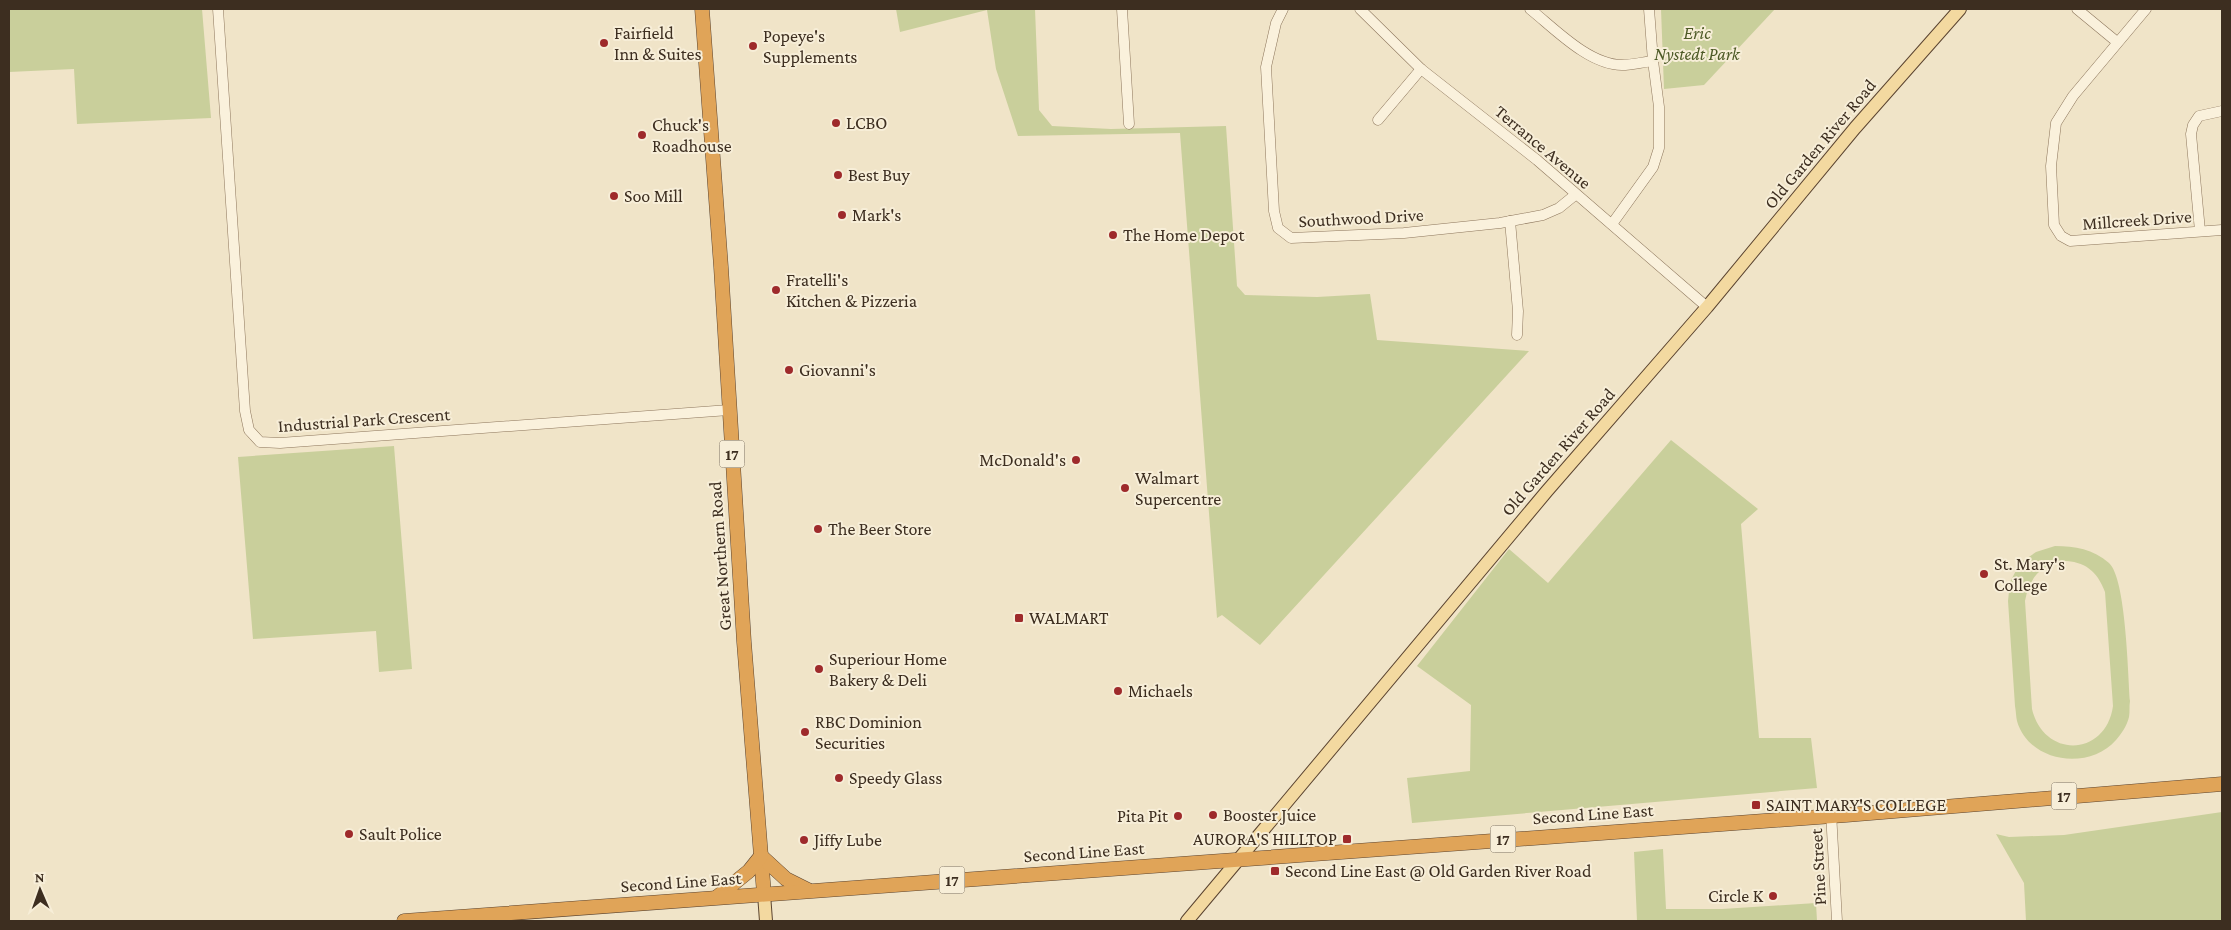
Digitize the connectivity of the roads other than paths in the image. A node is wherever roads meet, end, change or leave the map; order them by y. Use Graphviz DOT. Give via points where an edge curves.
graph roads {
  1 [pos="218,9"];
  2 [pos="702,9"];
  3 [pos="1122,9"];
  4 [pos="1283,9"];
  5 [pos="1360,9"];
  6 [pos="1530,9"];
  7 [pos="1649,9"];
  8 [pos="1960,9"];
  9 [pos="2077,9"];
  10 [pos="2146,9"];
  11 [pos="2117,42"];
  12 [pos="1653,60"];
  13 [pos="1421,69"];
  14 [pos="2222,111"];
  15 [pos="1378,120"];
  16 [pos="1129,124"];
  17 [pos="1575,195"];
  18 [pos="1510,221"];
  19 [pos="1612,224"];
  20 [pos="2222,230"];
  21 [pos="2200,231"];
  22 [pos="1707,307"];
  23 [pos="1517,335"];
  24 [pos="729,410"];
  25 [pos="2222,784"];
  26 [pos="1832,814"];
  27 [pos="761,856"];
  28 [pos="1239,859"];
  29 [pos="810,891"];
  30 [pos="764,894"];
  31 [pos="717,898"];
  32 [pos="404,921"];
  33 [pos="766,921"];
  34 [pos="1187,921"];
  35 [pos="1837,921"];
  1 -- 24 [label="street, Industrial Park Crescent" via="245,411 249,430 260,442"];
  2 -- 24 [label="highway, Great Northern Road / 17"];
  3 -- 16 [label="street"];
  4 -- 18 [label="street, Southwood Drive" via="1276,22 1266,67 1274,211 1278,228 1290,238 1404,233"];
  5 -- 13 [label="street, Terrance Avenue"];
  6 -- 12 [label="street" via="1585,53 1605,63 1622,65"];
  7 -- 12 [label="street"];
  8 -- 22 [label="main road, Old Garden River Road" via="1855,128"];
  9 -- 11 [label="street"];
  10 -- 11 [label="street, Millcreek Drive"];
  11 -- 21 [label="street, Millcreek Drive" via="2056,123 2051,166 2054,225 2061,236 2070,241"];
  12 -- 19 [label="street" via="1659,107 1659,148 1653,166"];
  13 -- 15 [label="street"];
  13 -- 17 [label="street, Terrance Avenue" via="1537,160"];
  14 -- 21 [label="street" via="2200,116 2193,125"];
  17 -- 18 [label="street, Southwood Drive" via="1559,208 1543,215"];
  17 -- 19 [label="street, Terrance Avenue"];
  18 -- 23 [label="street"];
  19 -- 22 [label="street, Terrance Avenue"];
  20 -- 21 [label="street, Millcreek Drive"];
  22 -- 28 [label="main road, Old Garden River Road" via="1547,491"];
  24 -- 27 [label="highway, Great Northern Road / 17"];
  25 -- 26 [label="highway, Second Line East / 17"];
  26 -- 28 [label="highway, Second Line East / 17"];
  26 -- 35 [label="street, Pine Street"];
  27 -- 29 [label="highway" via="786,879"];
  27 -- 30 [label="highway, Great Northern Road / 17"];
  27 -- 31 [label="highway" via="749,871"];
  28 -- 29 [label="highway, Second Line East / 17"];
  28 -- 34 [label="main road, Old Garden River Road"];
  29 -- 30 [label="highway, Second Line East / 17"];
  30 -- 31 [label="highway, Second Line East"];
  30 -- 33 [label="main road, Great Northern Road"];
  31 -- 32 [label="highway, Second Line East"];
}
